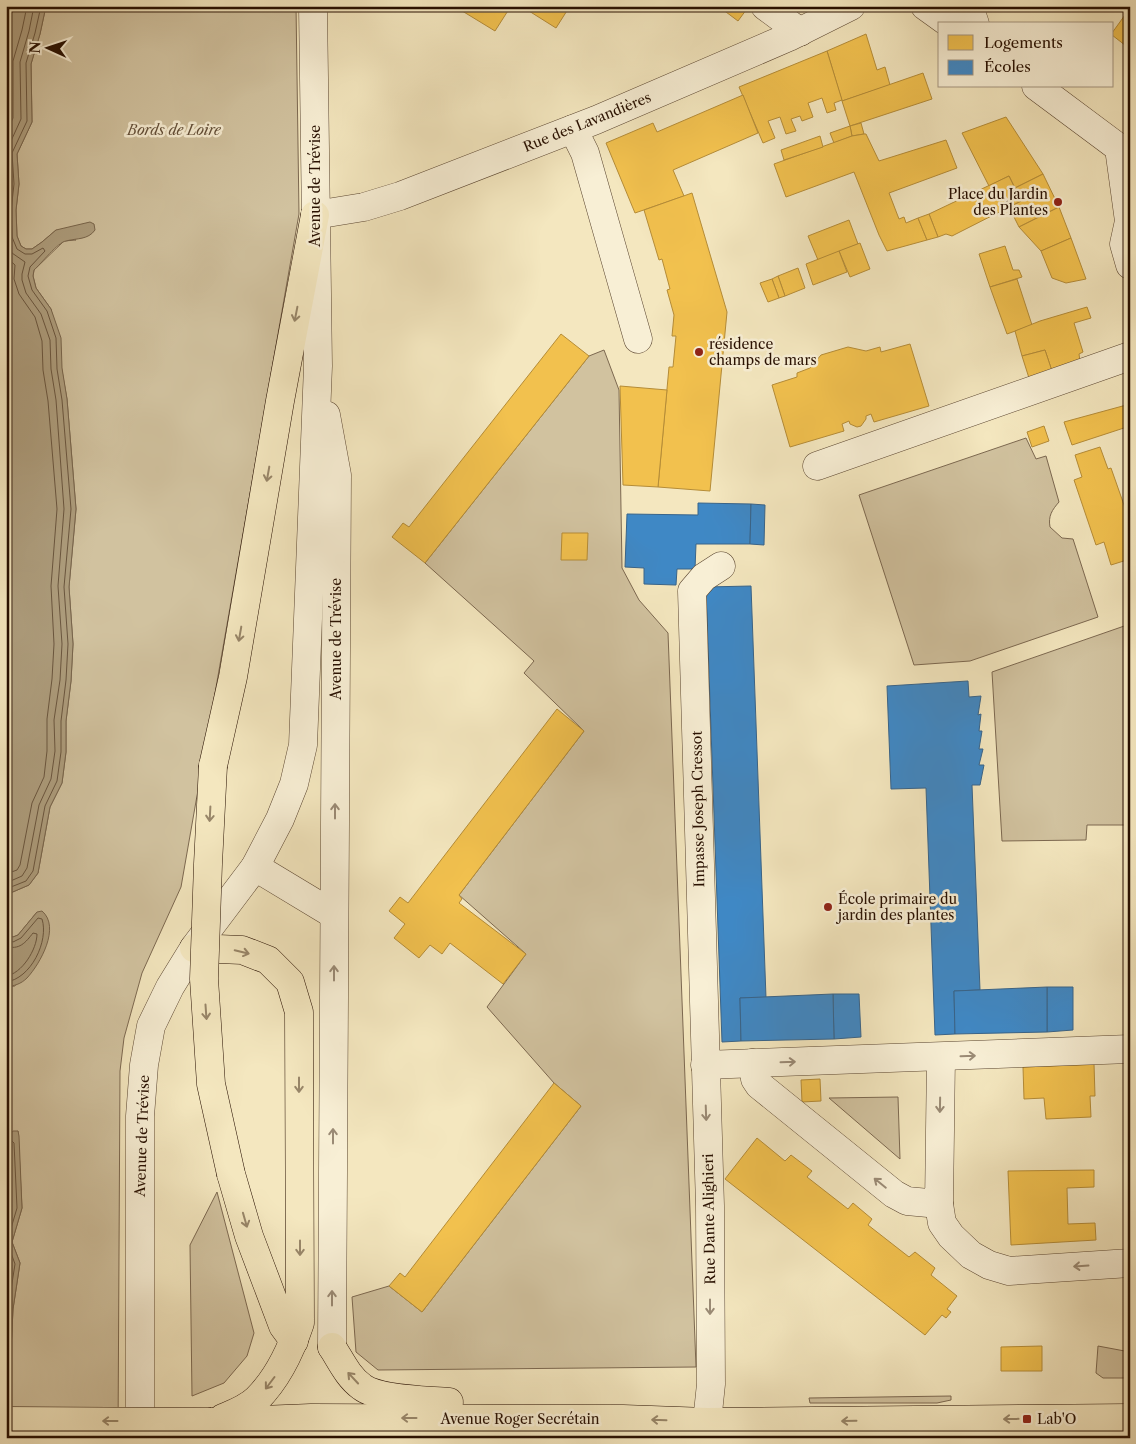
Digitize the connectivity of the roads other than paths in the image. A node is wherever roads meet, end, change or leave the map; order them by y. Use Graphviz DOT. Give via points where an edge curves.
graph roads {
  1 [pos="313,6"];
  2 [pos="766,6"];
  3 [pos="851,6"];
  4 [pos="925,6"];
  5 [pos="969,6"];
  6 [pos="947,22"];
  7 [pos="974,22"];
  8 [pos="800,32"];
  9 [pos="1039,88"];
  10 [pos="573,129"];
  11 [pos="1124,152"];
  12 [pos="315,215"];
  13 [pos="1130,265"];
  14 [pos="638,339"];
  15 [pos="1130,356"];
  16 [pos="318,366"];
  17 [pos="817,466"];
  18 [pos="721,566"];
  19 [pos="254,867"];
  20 [pos="333,914"];
  21 [pos="194,948"];
  22 [pos="1130,1049"];
  23 [pos="940,1057"];
  24 [pos="753,1063"];
  25 [pos="704,1065"];
  26 [pos="939,1204"];
  27 [pos="1130,1263"];
  28 [pos="294,1341"];
  29 [pos="332,1347"];
  30 [pos="1130,1418"];
  31 [pos="623,1419"];
  32 [pos="6,1421"];
  33 [pos="214,1422"];
  34 [pos="708,1422"];
  35 [pos="140,1438"];
  1 -- 12 [label="street, Avenue de Trévise"];
  2 -- 8 [label="street"];
  3 -- 8 [label="street, Rue des Lavandières"];
  4 -- 6 [label="street"];
  5 -- 7 [label="street"];
  8 -- 10 [label="street, Rue des Lavandières"];
  9 -- 11 [label="street"];
  10 -- 12 [label="street, Rue des Lavandières" via="400,196 364,207"];
  10 -- 14 [label="street" via="586,153"];
  11 -- 13 [label="street" via="1129,221 1124,244"];
  12 -- 16 [label="street, Avenue de Trévise"];
  12 -- 28 [label="main road, one-way, bridge" via="213,766 204,979 211,1084 231,1174 249,1236 283,1326"];
  15 -- 17 [label="street"];
  16 -- 19 [label="street, Avenue de Trévise" via="303,745 294,784 280,819"];
  20 -- 16 [label="street, Avenue de Trévise, one-way" via="337,475"];
  18 -- 25 [label="street, Impasse Joseph Cressot" via="704,577 692,591"];
  19 -- 20 [label="street"];
  19 -- 21 [label="street, Avenue de Trévise"];
  29 -- 20 [label="street, Avenue de Trévise, one-way"];
  21 -- 28 [label="main road, one-way" via="242,950 268,960 290,982 299,1012 300,1323"];
  21 -- 35 [label="street, Avenue de Trévise" via="151,1026 144,1066 140,1116"];
  23 -- 22 [label="street, one-way"];
  24 -- 23 [label="street, one-way"];
  23 -- 26 [label="street, one-way"];
  24 -- 25 [label="street"];
  26 -- 24 [label="street, one-way" via="908,1201 894,1194 759,1085"];
  25 -- 34 [label="street, Rue Dante Alighieri, one-way" via="710,1216"];
  27 -- 26 [label="street, one-way" via="1010,1271 989,1265 971,1255 951,1236 942,1223"];
  28 -- 33 [label="main road, one-way" via="257,1399"];
  31 -- 29 [label="main road, one-way" via="382,1396 363,1388 350,1376"];
  30 -- 34 [label="main road, Avenue Roger Secrétain, one-way"];
  31 -- 33 [label="main road, Avenue Roger Secrétain, one-way" via="311,1418"];
  34 -- 31 [label="main road, Avenue Roger Secrétain, one-way"];
  33 -- 32 [label="main road, Avenue Roger Secrétain, one-way, bridge"];
}
